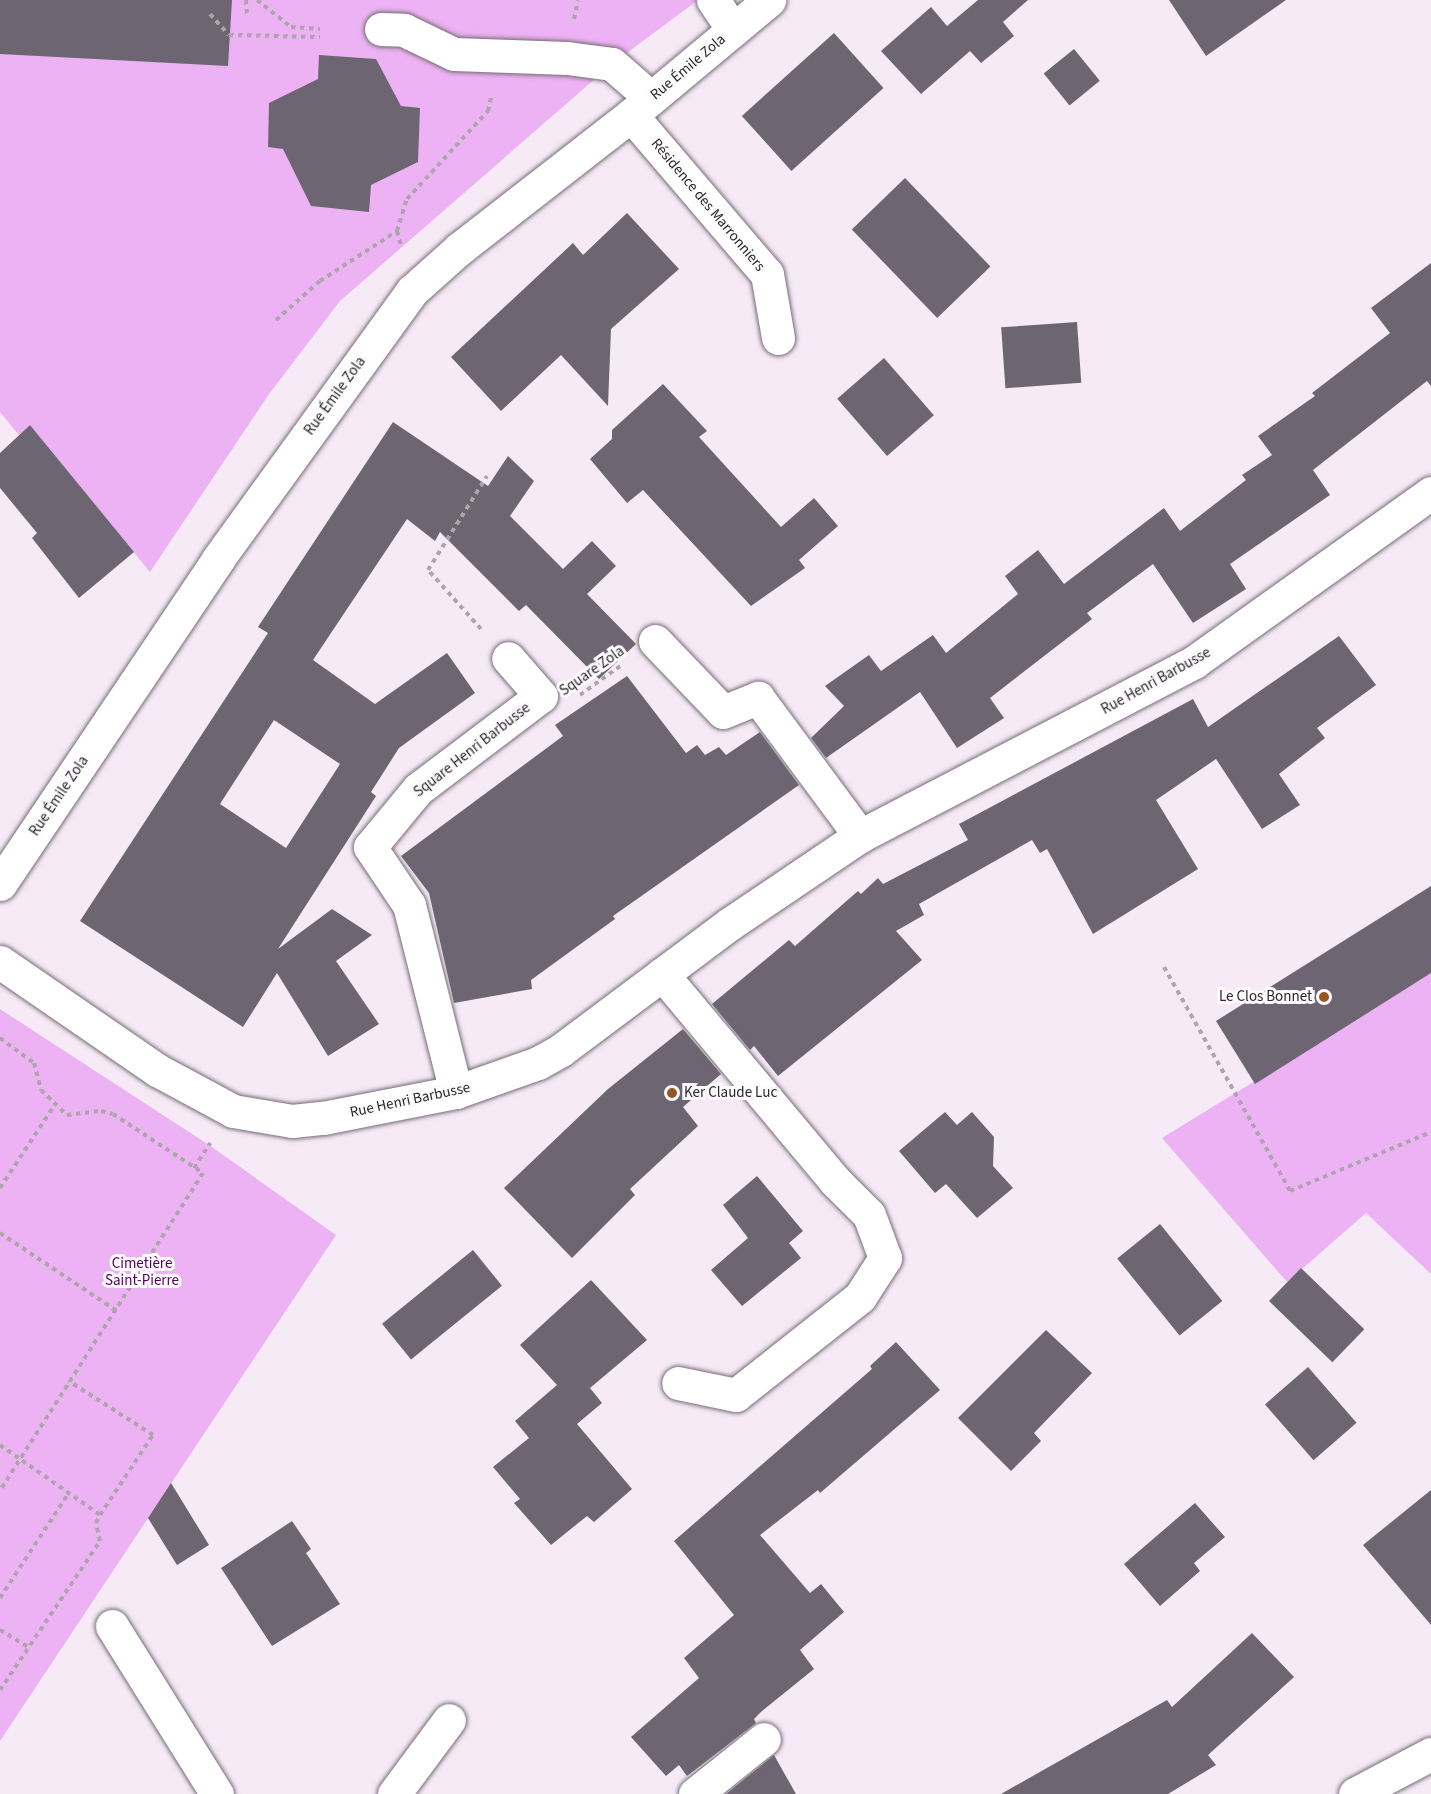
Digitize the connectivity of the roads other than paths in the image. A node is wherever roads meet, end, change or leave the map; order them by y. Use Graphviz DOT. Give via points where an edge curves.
graph roads {
  1 [pos="713,0"];
  2 [pos="769,0"];
  3 [pos="381,29"];
  4 [pos="734,30"];
  5 [pos="641,106"];
  6 [pos="778,338"];
  7 [pos="1431,494"];
  8 [pos="655,641"];
  9 [pos="508,658"];
  10 [pos="860,836"];
  11 [pos="0,884"];
  12 [pos="0,962"];
  13 [pos="662,974"];
  14 [pos="456,1092"];
  15 [pos="678,1383"];
  16 [pos="112,1626"];
  17 [pos="449,1720"];
  18 [pos="764,1739"];
  19 [pos="1431,1754"];
  20 [pos="217,1794"];
  21 [pos="394,1794"];
  22 [pos="695,1794"];
  23 [pos="1355,1794"];
  1 -- 4 [label="street"];
  2 -- 4 [label="street, Rue Émile Zola"];
  3 -- 5 [label="street, Résidence des Marronniers" via="404,30 454,54 567,58 612,64"];
  4 -- 5 [label="street, Rue Émile Zola"];
  5 -- 6 [label="street, Résidence des Marronniers" via="767,273"];
  5 -- 11 [label="street, Rue Émile Zola" via="459,249 412,291 218,559"];
  7 -- 10 [label="street, Rue Henri Barbusse" via="1194,662"];
  8 -- 10 [label="street" via="723,712 758,698"];
  9 -- 14 [label="street, Square Henri Barbusse" via="541,696 418,789 370,847 409,905"];
  10 -- 13 [label="street, Rue Henri Barbusse"];
  12 -- 14 [label="street, Rue Henri Barbusse" via="157,1070 233,1111 292,1121"];
  13 -- 14 [label="street, Rue Henri Barbusse" via="538,1063"];
  13 -- 15 [label="street" via="835,1181 869,1215 885,1258 860,1297 736,1395"];
  16 -- 20 [label="street"];
  17 -- 21 [label="street"];
  18 -- 22 [label="street"];
  19 -- 23 [label="street"];
}
